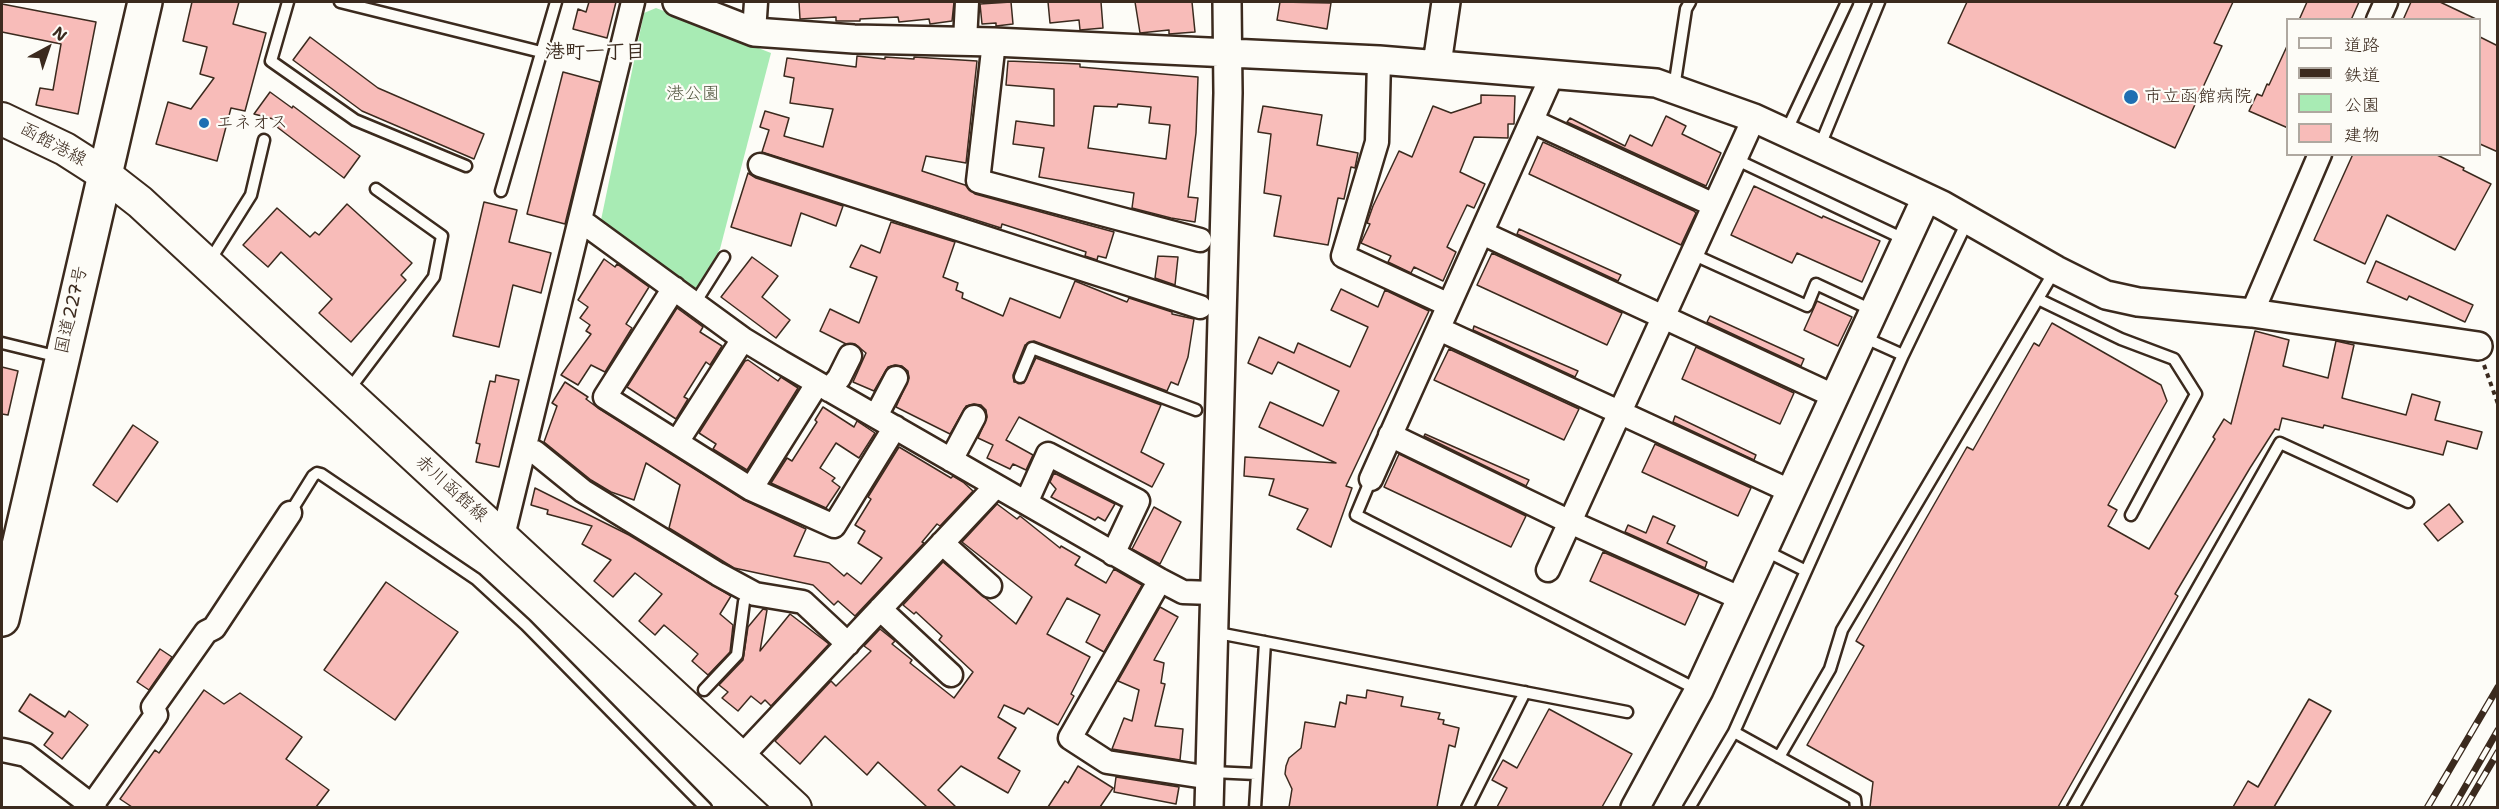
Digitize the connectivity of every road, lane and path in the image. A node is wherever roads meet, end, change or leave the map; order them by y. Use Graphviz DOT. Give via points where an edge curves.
graph roads {
  1 [pos="145,2"];
  2 [pos="288,2"];
  3 [pos="340,2"];
  4 [pos="556,2"];
  5 [pos="633,2"];
  6 [pos="677,2"];
  7 [pos="756,2"];
  8 [pos="967,2"];
  9 [pos="1227,2"];
  10 [pos="1446,2"];
  11 [pos="1690,2"];
  12 [pos="1847,2"];
  13 [pos="1879,2"];
  14 [pos="2386,2"];
  15 [pos="2379,18"];
  16 [pos="754,32"];
  17 [pos="965,41"];
  18 [pos="994,42"];
  19 [pos="541,52"];
  20 [pos="1227,54"];
  21 [pos="1379,60"];
  22 [pos="1437,64"];
  23 [pos="1553,73"];
  24 [pos="1674,88"];
  25 [pos="1754,118"];
  26 [pos="2,119"];
  27 [pos="1532,121"];
  28 [pos="1786,132"];
  29 [pos="264,140"];
  30 [pos="1819,148"];
  31 [pos="2319,156"];
  32 [pos="1735,159"];
  33 [pos="760,165"];
  34 [pos="466,166"];
  35 [pos="104,174"];
  36 [pos="376,189"];
  37 [pos="501,191"];
  38 [pos="1926,198"];
  39 [pos="1714,205"];
  40 [pos="580,220"];
  41 [pos="1968,220"];
  42 [pos="1482,233"];
  43 [pos="1200,240"];
  44 [pos="1907,240"];
  45 [pos="1692,254"];
  46 [pos="724,257"];
  47 [pos="208,264"];
  48 [pos="2056,270"];
  49 [pos="674,288"];
  50 [pos="2038,299"];
  51 [pos="695,303"];
  52 [pos="1449,305"];
  53 [pos="1200,307"];
  54 [pos="1874,311"];
  55 [pos="2252,314"];
  56 [pos="1663,318"];
  57 [pos="1439,329"];
  58 [pos="1862,336"];
  59 [pos="743,339"];
  60 [pos="2,343"];
  61 [pos="2478,346"];
  62 [pos="1903,355"];
  63 [pos="850,356"];
  64 [pos="62,357"];
  65 [pos="1020,377"];
  66 [pos="896,378"];
  67 [pos="2490,383"];
  68 [pos="823,387"];
  69 [pos="346,394"];
  70 [pos="1834,396"];
  71 [pos="2498,404"];
  72 [pos="1196,410"];
  73 [pos="1620,412"];
  74 [pos="974,417"];
  75 [pos="886,422"];
  76 [pos="1390,435"];
  77 [pos="677,442"];
  78 [pos="536,452"];
  79 [pos="951,460"];
  80 [pos="1371,479"];
  81 [pos="996,486"];
  82 [pos="751,489"];
  83 [pos="1790,492"];
  84 [pos="2408,502"];
  85 [pos="1026,503"];
  86 [pos="290,513"];
  87 [pos="2131,515"];
  88 [pos="1570,522"];
  89 [pos="502,536"];
  90 [pos="942,543"];
  91 [pos="1763,549"];
  92 [pos="1113,554"];
  93 [pos="1548,570"];
  94 [pos="1806,571"];
  95 [pos="1160,580"];
  96 [pos="990,586"];
  97 [pos="750,591"];
  98 [pos="1213,593"];
  99 [pos="1742,599"];
  100 [pos="880,609"];
  101 [pos="2,618"];
  102 [pos="1212,632"];
  103 [pos="1265,642"];
  104 [pos="848,644"];
  105 [pos="951,675"];
  106 [pos="704,690"];
  107 [pos="1699,690"];
  108 [pos="1525,692"];
  109 [pos="1627,712"];
  110 [pos="1734,732"];
  111 [pos="2,750"];
  112 [pos="741,757"];
  113 [pos="1779,757"];
  114 [pos="1256,774"];
  115 [pos="1211,775"];
  116 [pos="92,807"];
  117 [pos="706,807"];
  118 [pos="795,807"];
  119 [pos="1209,807"];
  120 [pos="1255,807"];
  121 [pos="1467,807"];
  122 [pos="1635,807"];
  123 [pos="1689,807"];
  124 [pos="1856,807"];
  125 [pos="2073,807"];
  1 -- 35 [label="highway, 国道227号"];
  2 -- 34 [label="lane" via="271,61 355,120"];
  3 -- 19 [label="lane"];
  4 -- 19 [label="lane"];
  5 -- 40 [label="street"];
  6 -- 16 [label="street"];
  7 -- 16 [label="street"];
  8 -- 17 [label="street"];
  9 -- 20 [label="street"];
  10 -- 22 [label="street"];
  11 -- 24 [label="lane"];
  12 -- 28 [label="lane"];
  13 -- 30 [label="lane"];
  14 -- 15 [label="street"];
  16 -- 17 [label="street"];
  17 -- 18 [label="street"];
  18 -- 20 [label="street"];
  18 -- 43 [label="street" via="978,181"];
  19 -- 37 [label="lane"];
  20 -- 21 [label="street"];
  20 -- 98 [label="street"];
  21 -- 22 [label="street"];
  21 -- 52 [label="street" via="1377,142 1343,256"];
  22 -- 23 [label="street"];
  23 -- 24 [label="street"];
  23 -- 27 [label="street"];
  24 -- 25 [label="street"];
  25 -- 28 [label="street"];
  25 -- 32 [label="street"];
  26 -- 35 [label="main road, 函館港線" via="65,148"];
  27 -- 39 [label="street"];
  27 -- 42 [label="street"];
  28 -- 30 [label="street"];
  29 -- 47 [label="lane" via="251,195"];
  30 -- 38 [label="street"];
  31 -- 55 [label="street"];
  32 -- 39 [label="street"];
  32 -- 44 [label="lane"];
  33 -- 53 [label="street"];
  35 -- 47 [label="main road, 赤川函館線"];
  35 -- 64 [label="highway, 国道227号"];
  36 -- 69 [label="lane" via="442,236 434,277"];
  38 -- 41 [label="street"];
  38 -- 44 [label="street"];
  39 -- 45 [label="street"];
  40 -- 49 [label="street"];
  40 -- 89 [label="street"];
  41 -- 48 [label="street"];
  41 -- 62 [label="lane"];
  42 -- 52 [label="street"];
  42 -- 56 [label="street"];
  44 -- 54 [label="street"];
  45 -- 54 [label="lane" via="1807,306 1816,284"];
  45 -- 56 [label="street"];
  46 -- 51 [label="lane"];
  47 -- 69 [label="main road, 赤川函館線"];
  48 -- 50 [label="lane"];
  48 -- 55 [label="street" via="2106,295"];
  49 -- 51 [label="street"];
  49 -- 77 [label="street" via="605,397"];
  50 -- 87 [label="lane" via="2121,339 2174,359 2196,394"];
  50 -- 113 [label="lane" via="1842,630 1830,669"];
  51 -- 59 [label="street"];
  52 -- 57 [label="street"];
  54 -- 58 [label="street"];
  55 -- 61 [label="street"];
  56 -- 70 [label="street"];
  56 -- 73 [label="street"];
  57 -- 73 [label="street"];
  57 -- 76 [label="street"];
  58 -- 62 [label="lane"];
  58 -- 70 [label="street"];
  59 -- 68 [label="street"];
  59 -- 77 [label="street"];
  60 -- 64 [label="lane"];
  62 -- 94 [label="lane"];
  63 -- 68 [label="street" via="839,378"];
  64 -- 101 [label="highway, 国道227号"];
  65 -- 72 [label="lane" via="1032,348"];
  66 -- 75 [label="street"];
  67 -- 71 [label="path"];
  68 -- 75 [label="street"];
  68 -- 82 [label="street"];
  69 -- 89 [label="main road, 赤川函館線"];
  70 -- 83 [label="street"];
  73 -- 83 [label="street"];
  73 -- 88 [label="street"];
  74 -- 79 [label="street"];
  75 -- 79 [label="street"];
  75 -- 82 [label="street" via="834,526"];
  76 -- 80 [label="street"];
  76 -- 88 [label="street"];
  77 -- 82 [label="street"];
  78 -- 97 [label="street" via="583,492"];
  79 -- 81 [label="street"];
  80 -- 107 [label="lane" via="1356,515"];
  81 -- 85 [label="street"];
  81 -- 90 [label="street"];
  83 -- 91 [label="street"];
  84 -- 125 [label="lane" via="2280,443"];
  85 -- 92 [label="street"];
  85 -- 92 [label="street" via="1048,454 1138,501"];
  86 -- 116 [label="street" via="214,628 206,632 153,707 156,715"];
  86 -- 117 [label="lane" via="313,476 321,474 476,579"];
  88 -- 93 [label="street"];
  88 -- 99 [label="street"];
  89 -- 112 [label="main road, 赤川函館線"];
  90 -- 96 [label="street"];
  90 -- 100 [label="street"];
  91 -- 94 [label="lane"];
  91 -- 99 [label="street"];
  92 -- 95 [label="street"];
  94 -- 110 [label="lane"];
  95 -- 98 [label="street" via="1183,592"];
  95 -- 115 [label="street" via="1070,738 1107,762"];
  97 -- 104 [label="street" via="803,602"];
  97 -- 106 [label="lane" via="744,602 737,655"];
  98 -- 102 [label="street"];
  99 -- 107 [label="street"];
  100 -- 104 [label="street"];
  100 -- 105 [label="street"];
  102 -- 103 [label="lane"];
  102 -- 115 [label="street"];
  103 -- 108 [label="lane"];
  103 -- 114 [label="lane"];
  104 -- 112 [label="street"];
  107 -- 122 [label="street"];
  108 -- 109 [label="lane"];
  108 -- 121 [label="lane"];
  110 -- 113 [label="lane"];
  110 -- 123 [label="lane"];
  111 -- 116 [label="street" via="26,755"];
  112 -- 118 [label="main road, 赤川函館線"];
  113 -- 124 [label="lane" via="1855,799"];
  114 -- 115 [label="lane"];
  114 -- 120 [label="lane"];
  115 -- 119 [label="street"];
}
